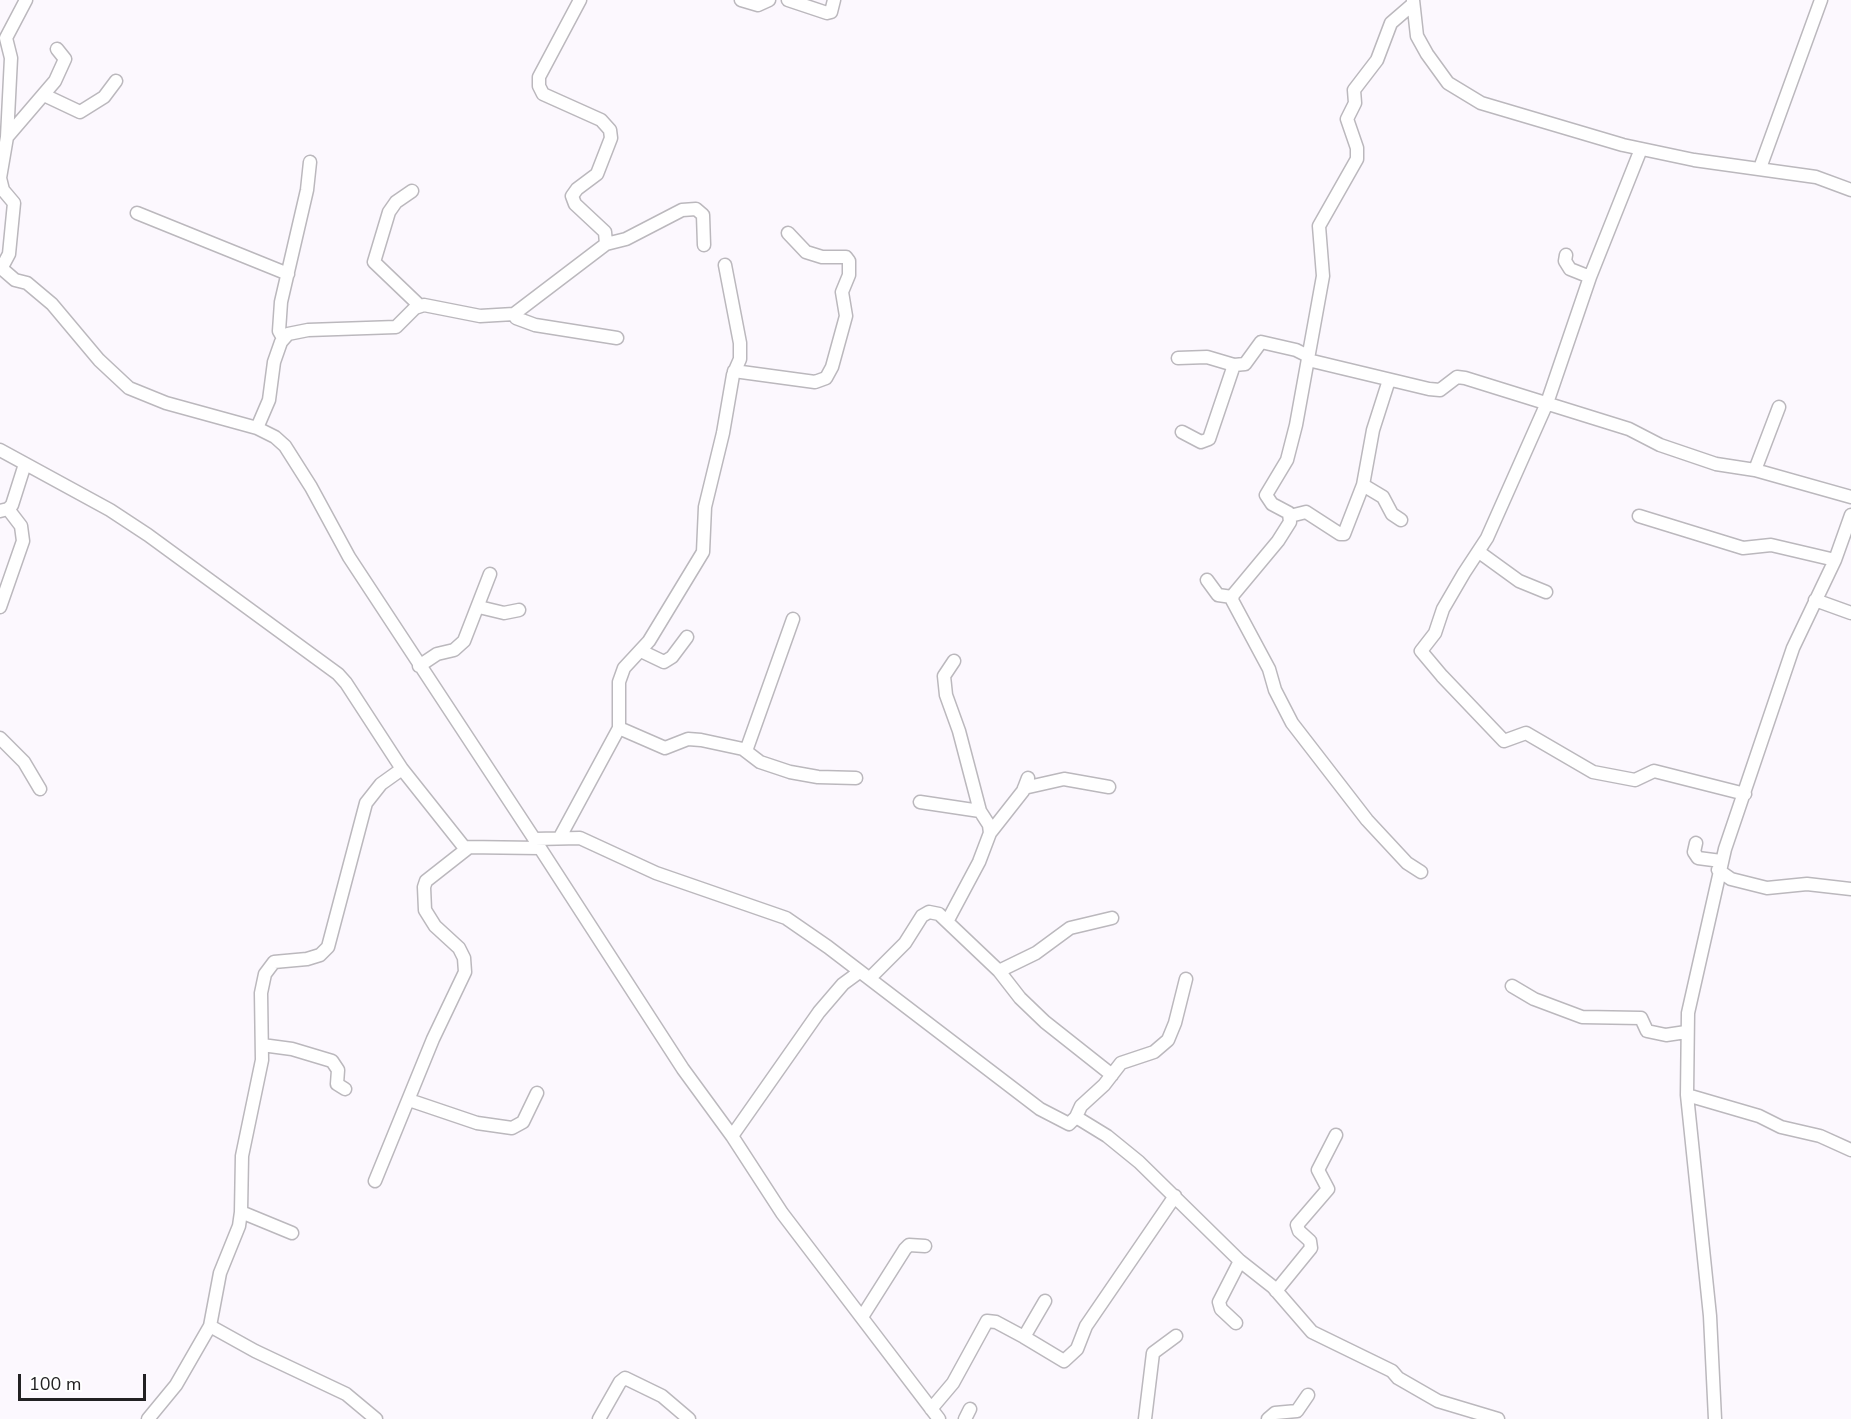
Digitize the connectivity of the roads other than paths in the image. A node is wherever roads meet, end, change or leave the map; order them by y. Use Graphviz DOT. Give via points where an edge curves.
graph roads {
  1 [pos="26,0"];
  2 [pos="580,0"];
  3 [pos="741,0"];
  4 [pos="769,0"];
  5 [pos="788,0"];
  6 [pos="834,0"];
  7 [pos="1821,0"];
  8 [pos="1413,2"];
  9 [pos="57,49"];
  10 [pos="116,81"];
  11 [pos="44,95"];
  12 [pos="7,137"];
  13 [pos="1641,149"];
  14 [pos="310,162"];
  15 [pos="1760,168"];
  16 [pos="1851,190"];
  17 [pos="412,191"];
  18 [pos="137,213"];
  19 [pos="788,233"];
  20 [pos="606,244"];
  21 [pos="704,245"];
  22 [pos="1566,255"];
  23 [pos="724,265"];
  24 [pos="1,268"];
  25 [pos="288,274"];
  26 [pos="1590,277"];
  27 [pos="420,306"];
  28 [pos="514,314"];
  29 [pos="283,338"];
  30 [pos="617,338"];
  31 [pos="1178,358"];
  32 [pos="1308,358"];
  33 [pos="1234,365"];
  34 [pos="734,371"];
  35 [pos="1389,380"];
  36 [pos="1547,403"];
  37 [pos="1779,407"];
  38 [pos="257,428"];
  39 [pos="1182,432"];
  40 [pos="0,450"];
  41 [pos="25,464"];
  42 [pos="1755,470"];
  43 [pos="1363,485"];
  44 [pos="1851,497"];
  45 [pos="4,510"];
  46 [pos="1851,515"];
  47 [pos="1290,516"];
  48 [pos="1639,516"];
  49 [pos="1401,520"];
  50 [pos="1479,552"];
  51 [pos="1835,560"];
  52 [pos="490,574"];
  53 [pos="1207,580"];
  54 [pos="1546,592"];
  55 [pos="1232,597"];
  56 [pos="1815,600"];
  57 [pos="0,607"];
  58 [pos="479,607"];
  59 [pos="519,610"];
  60 [pos="1851,613"];
  61 [pos="793,619"];
  62 [pos="687,637"];
  63 [pos="641,651"];
  64 [pos="954,662"];
  65 [pos="419,666"];
  66 [pos="619,728"];
  67 [pos="0,738"];
  68 [pos="746,751"];
  69 [pos="402,768"];
  70 [pos="856,778"];
  71 [pos="1109,787"];
  72 [pos="40,789"];
  73 [pos="1745,794"];
  74 [pos="920,802"];
  75 [pos="980,811"];
  76 [pos="990,833"];
  77 [pos="560,837"];
  78 [pos="538,843"];
  79 [pos="1696,843"];
  80 [pos="468,848"];
  81 [pos="1720,865"];
  82 [pos="1421,872"];
  83 [pos="1851,890"];
  84 [pos="1112,918"];
  85 [pos="948,920"];
  86 [pos="999,971"];
  87 [pos="864,975"];
  88 [pos="1186,979"];
  89 [pos="1512,986"];
  90 [pos="1686,1032"];
  91 [pos="262,1045"];
  92 [pos="1112,1075"];
  93 [pos="345,1089"];
  94 [pos="537,1093"];
  95 [pos="1688,1095"];
  96 [pos="409,1100"];
  97 [pos="1076,1117"];
  98 [pos="1336,1135"];
  99 [pos="732,1136"];
  100 [pos="1851,1150"];
  101 [pos="375,1181"];
  102 [pos="1175,1196"];
  103 [pos="241,1212"];
  104 [pos="292,1233"];
  105 [pos="925,1246"];
  106 [pos="1240,1261"];
  107 [pos="1276,1291"];
  108 [pos="1046,1301"];
  109 [pos="862,1317"];
  110 [pos="1236,1323"];
  111 [pos="210,1326"];
  112 [pos="1176,1336"];
  113 [pos="1024,1337"];
  114 [pos="1308,1395"];
  115 [pos="935,1414"];
  116 [pos="148,1419"];
  117 [pos="376,1419"];
  118 [pos="599,1419"];
  119 [pos="689,1419"];
  120 [pos="1145,1419"];
  121 [pos="1268,1419"];
  122 [pos="1498,1419"];
  123 [pos="1715,1419"];
  1 -- 12 [label="street" via="6,38 11,58"];
  2 -- 20 [label="street" via="539,77 539,86 543,94 601,120 610,130 611,138 597,174 572,196 575,204 605,232"];
  3 -- 4 [label="street" via="758,5"];
  5 -- 6 [label="street" via="826,13 831,12"];
  7 -- 15 [label="street"];
  8 -- 13 [label="street" via="1417,36 1448,83 1458,91 1481,103"];
  8 -- 32 [label="street" via="1391,23 1377,60 1356,86 1354,107 1347,114 1357,159 1318,226 1323,276"];
  9 -- 11 [label="street" via="65,59"];
  10 -- 11 [label="street" via="104,97 80,112"];
  11 -- 12 [label="street"];
  12 -- 24 [label="street" via="0,178 3,190 14,203 9,254"];
  13 -- 15 [label="street"];
  13 -- 26 [label="street"];
  14 -- 25 [label="street"];
  15 -- 16 [label="street" via="1816,177"];
  17 -- 27 [label="street" via="392,206 374,258 376,266"];
  18 -- 25 [label="street"];
  19 -- 34 [label="street" via="806,252 848,259 849,275 842,292 846,316 832,367 826,378 815,382"];
  20 -- 21 [label="street" via="626,239 682,210 696,209 703,215"];
  20 -- 28 [label="street"];
  22 -- 26 [label="street" via="1570,269"];
  23 -- 34 [label="street" via="740,343 740,359"];
  24 -- 38 [label="street" via="52,304 99,360 129,388 166,403"];
  25 -- 29 [label="street" via="279,322"];
  26 -- 36 [label="street"];
  27 -- 28 [label="street" via="480,316"];
  27 -- 29 [label="street" via="396,327 308,330"];
  28 -- 30 [label="street" via="535,325"];
  29 -- 38 [label="street" via="274,362 269,400"];
  31 -- 33 [label="street" via="1207,357"];
  32 -- 33 [label="street" via="1264,341 1245,364"];
  32 -- 35 [label="street"];
  32 -- 47 [label="street" via="1291,450 1266,495"];
  33 -- 39 [label="street" via="1209,439 1201,442"];
  34 -- 63 [label="street" via="705,507 703,552"];
  35 -- 36 [label="street" via="1440,390 1460,376"];
  35 -- 43 [label="street" via="1373,430"];
  36 -- 42 [label="street" via="1629,429 1660,445 1716,464"];
  36 -- 50 [label="street"];
  37 -- 42 [label="street"];
  38 -- 65 [label="street" via="275,436 296,462 349,557"];
  40 -- 41 [label="street"];
  41 -- 45 [label="street"];
  41 -- 69 [label="street" via="148,535 326,664 346,683"];
  42 -- 44 [label="street"];
  43 -- 47 [label="street" via="1344,534 1306,512"];
  43 -- 49 [label="street" via="1383,496 1392,514"];
  45 -- 57 [label="street" via="21,526 23,541"];
  46 -- 51 [label="street"];
  47 -- 55 [label="street" via="1278,541"];
  48 -- 51 [label="street" via="1743,548 1771,545"];
  50 -- 54 [label="street" via="1519,581"];
  50 -- 73 [label="street" via="1421,651 1503,740 1509,742 1526,733 1593,772 1635,780 1654,771"];
  51 -- 56 [label="street"];
  52 -- 58 [label="street"];
  53 -- 55 [label="street" via="1218,595"];
  55 -- 82 [label="street" via="1292,723 1381,836"];
  56 -- 60 [label="street"];
  56 -- 73 [label="street" via="1779,687"];
  58 -- 59 [label="street" via="504,613"];
  58 -- 65 [label="street" via="459,647 437,654"];
  61 -- 68 [label="street"];
  62 -- 63 [label="street" via="664,662"];
  63 -- 66 [label="street" via="628,660 621,675"];
  64 -- 75 [label="street" via="944,676 945,688"];
  65 -- 78 [label="street"];
  66 -- 68 [label="street" via="665,748 690,738"];
  66 -- 77 [label="street"];
  67 -- 72 [label="street" via="24,762"];
  68 -- 70 [label="street" via="760,762 790,772"];
  69 -- 80 [label="street" via="453,836"];
  69 -- 91 [label="street" via="381,784 366,803 328,946 314,957 274,962 267,969 261,993"];
  71 -- 76 [label="street" via="1064,779 1026,783"];
  73 -- 81 [label="street"];
  74 -- 75 [label="street"];
  75 -- 76 [label="street"];
  76 -- 85 [label="street"];
  77 -- 78 [label="street"];
  77 -- 87 [label="street" via="591,842 656,873 786,918"];
  78 -- 80 [label="street"];
  78 -- 99 [label="street" via="682,1069"];
  79 -- 81 [label="street" via="1694,852 1698,858"];
  80 -- 96 [label="street" via="426,881 424,887 424,910 459,948 465,968"];
  81 -- 83 [label="street" via="1731,879 1767,888 1807,884"];
  81 -- 90 [label="street"];
  84 -- 86 [label="street" via="1070,928 1036,953"];
  85 -- 86 [label="street"];
  85 -- 87 [label="street" via="935,913 924,915 897,952"];
  86 -- 92 [label="street" via="1045,1022"];
  87 -- 97 [label="street" via="1040,1109 1069,1124"];
  87 -- 99 [label="street" via="843,984 812,1020"];
  88 -- 92 [label="street" via="1168,1040 1154,1052 1121,1063"];
  89 -- 90 [label="street" via="1582,1017 1641,1018 1647,1031 1666,1035"];
  90 -- 95 [label="street"];
  91 -- 93 [label="street" via="332,1061 337,1067 337,1084"];
  91 -- 103 [label="street" via="261,1068 242,1156"];
  92 -- 97 [label="street" via="1081,1106"];
  94 -- 96 [label="street" via="524,1122 512,1128 477,1123"];
  95 -- 100 [label="street" via="1820,1136"];
  95 -- 123 [label="street" via="1710,1316"];
  96 -- 101 [label="street"];
  97 -- 102 [label="street" via="1107,1136"];
  98 -- 107 [label="street" via="1318,1170 1328,1186 1326,1192 1297,1225 1311,1248"];
  99 -- 109 [label="street" via="792,1228"];
  102 -- 106 [label="street"];
  102 -- 113 [label="street" via="1092,1317 1072,1356 1064,1361"];
  103 -- 104 [label="street"];
  103 -- 111 [label="street" via="220,1273"];
  105 -- 109 [label="street" via="909,1245 905,1249"];
  106 -- 107 [label="street"];
  106 -- 110 [label="street" via="1219,1302 1221,1310"];
  107 -- 122 [label="street" via="1287,1307 1323,1339 1392,1371 1438,1401"];
  108 -- 113 [label="street"];
  109 -- 115 [label="street"];
  111 -- 116 [label="street" via="176,1385"];
  111 -- 117 [label="street" via="346,1394"];
  112 -- 120 [label="street" via="1153,1353"];
  113 -- 115 [label="street" via="996,1322 985,1323"];
  114 -- 121 [label="street" via="1296,1411 1275,1413"];
  118 -- 119 [label="street" via="625,1378 662,1396"];
}
